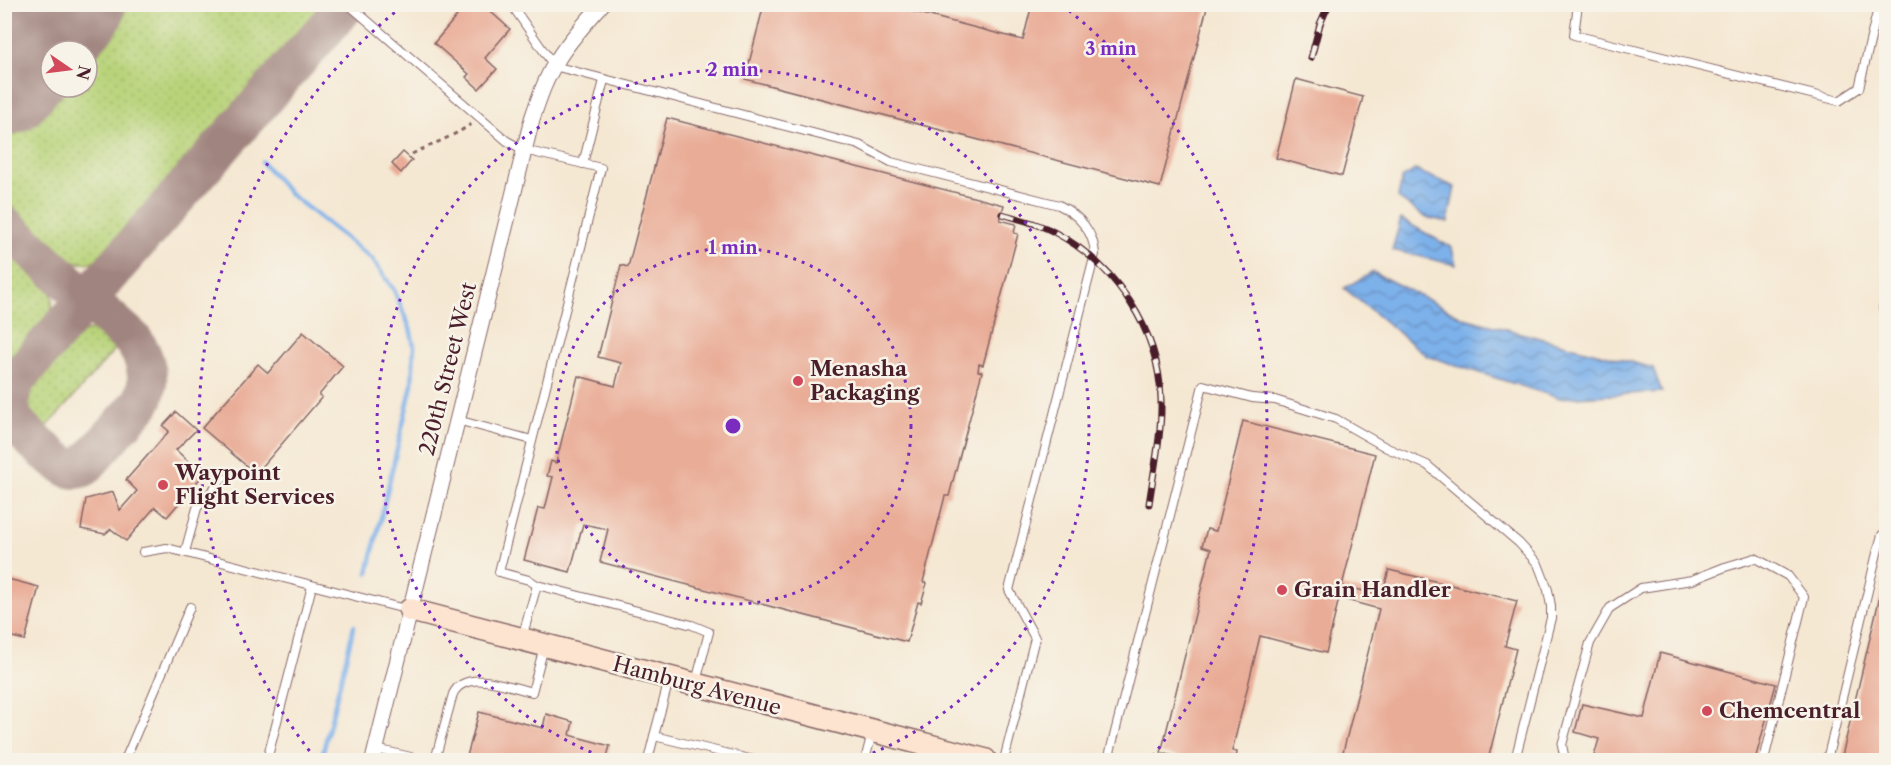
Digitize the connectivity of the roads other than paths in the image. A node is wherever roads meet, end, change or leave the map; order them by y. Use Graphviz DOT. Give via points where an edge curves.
graph roads {
  1 [pos="348,4"];
  2 [pos="511,4"];
  3 [pos="602,4"];
  4 [pos="1578,4"];
  5 [pos="1880,4"];
  6 [pos="554,66"];
  7 [pos="604,80"];
  8 [pos="524,150"];
  9 [pos="583,164"];
  10 [pos="1887,295"];
  11 [pos="1887,312"];
  12 [pos="457,420"];
  13 [pos="532,440"];
  14 [pos="223,478"];
  15 [pos="1887,533"];
  16 [pos="143,552"];
  17 [pos="185,552"];
  18 [pos="537,585"];
  19 [pos="312,586"];
  20 [pos="190,607"];
  21 [pos="410,610"];
  22 [pos="522,640"];
  23 [pos="545,646"];
  24 [pos="669,679"];
  25 [pos="695,686"];
  26 [pos="872,732"];
  27 [pos="654,736"];
  28 [pos="374,755"];
  29 [pos="125,760"];
  30 [pos="267,760"];
  31 [pos="424,760"];
  32 [pos="435,760"];
  33 [pos="648,760"];
  34 [pos="754,760"];
  35 [pos="865,760"];
  36 [pos="984,760"];
  37 [pos="1004,760"];
  38 [pos="1108,760"];
  39 [pos="1515,760"];
  40 [pos="1565,760"];
  41 [pos="1764,760"];
  42 [pos="1827,760"];
  1 -- 8 [label="lane" via="507,141"];
  2 -- 6 [label="lane"];
  3 -- 6 [label="street, 220th Street West" via="568,43"];
  4 -- 5 [label="lane" via="1574,35 1839,101 1859,88"];
  6 -- 7 [label="lane"];
  6 -- 8 [label="street, 220th Street West"];
  7 -- 9 [label="lane"];
  7 -- 37 [label="lane" via="859,145 891,162 1059,205 1080,219 1092,237 1094,258 1009,590 1035,638"];
  8 -- 9 [label="lane"];
  8 -- 12 [label="street, 220th Street West"];
  9 -- 13 [label="lane" via="601,168"];
  10 -- 11 [label="lane" via="1883,308"];
  12 -- 13 [label="lane"];
  12 -- 21 [label="street, 220th Street West"];
  13 -- 18 [label="lane" via="499,572"];
  14 -- 17 [label="lane" via="197,508"];
  15 -- 42 [label="lane" via="1882,535 1878,549"];
  16 -- 17 [label="lane" via="167,548"];
  17 -- 19 [label="lane"];
  18 -- 22 [label="lane"];
  18 -- 25 [label="lane" via="692,624 709,632"];
  19 -- 21 [label="lane"];
  19 -- 30 [label="lane"];
  20 -- 29 [label="lane"];
  21 -- 22 [label="street, Hamburg Avenue"];
  21 -- 28 [label="street, 220th Street West"];
  22 -- 23 [label="street, Hamburg Avenue"];
  23 -- 24 [label="street, Hamburg Avenue"];
  23 -- 32 [label="lane" via="532,692 483,680 458,686"];
  24 -- 25 [label="street, Hamburg Avenue"];
  24 -- 27 [label="lane"];
  25 -- 26 [label="street, Hamburg Avenue"];
  26 -- 35 [label="lane"];
  26 -- 36 [label="street, Hamburg Avenue"];
  27 -- 33 [label="lane"];
  27 -- 34 [label="lane"];
  28 -- 31 [label="lane"];
  38 -- 39 [label="lane" via="1203,386 1275,400 1336,419 1427,465 1519,543 1538,564 1548,590 1551,618"];
  40 -- 41 [label="lane" via="1562,745 1590,643 1610,608 1641,588 1692,580 1755,558 1788,576 1804,597"];
}
